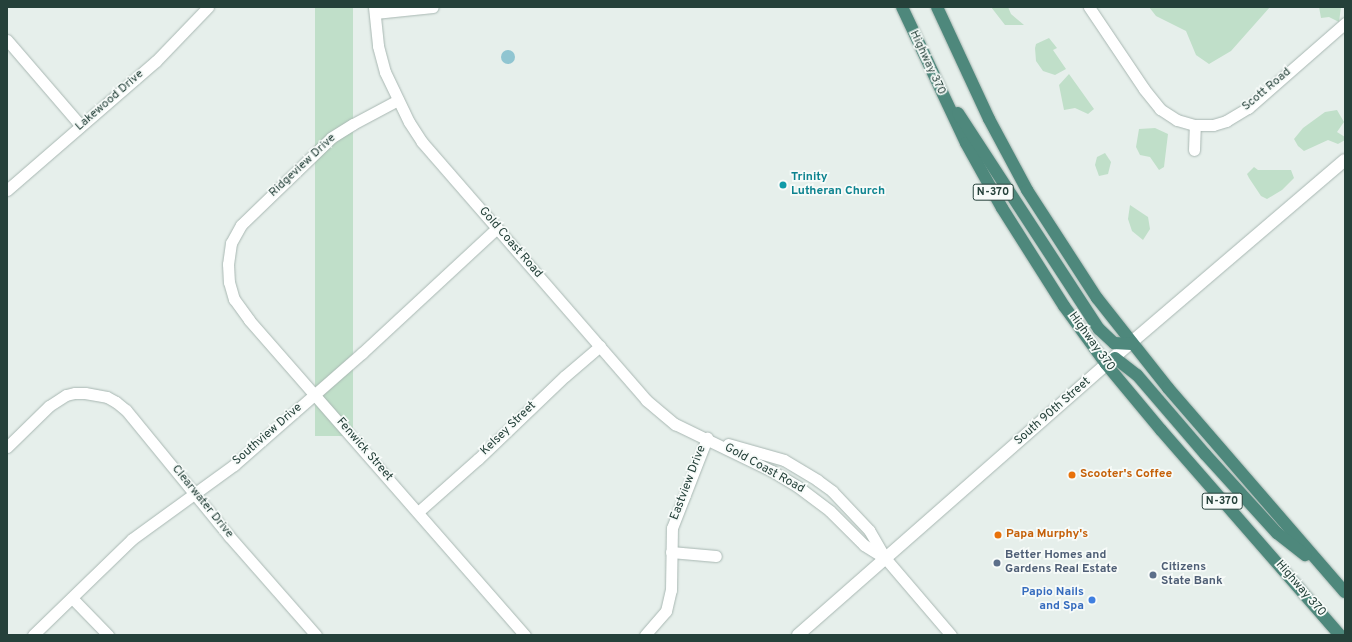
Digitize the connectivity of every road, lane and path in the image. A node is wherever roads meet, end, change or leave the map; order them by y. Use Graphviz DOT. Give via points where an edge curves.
graph roads {
  1 [pos="433,7"];
  2 [pos="902,7"];
  3 [pos="937,7"];
  4 [pos="1089,7"];
  5 [pos="206,8"];
  6 [pos="375,10"];
  7 [pos="1345,23"];
  8 [pos="7,40"];
  9 [pos="931,72"];
  10 [pos="398,100"];
  11 [pos="1195,125"];
  12 [pos="81,126"];
  13 [pos="1194,150"];
  14 [pos="1345,160"];
  15 [pos="7,190"];
  16 [pos="497,228"];
  17 [pos="229,254"];
  18 [pos="1132,344"];
  19 [pos="600,346"];
  20 [pos="1111,361"];
  21 [pos="315,394"];
  22 [pos="706,438"];
  23 [pos="7,447"];
  24 [pos="195,494"];
  25 [pos="418,512"];
  26 [pos="671,552"];
  27 [pos="716,556"];
  28 [pos="886,559"];
  29 [pos="1328,573"];
  30 [pos="1345,592"];
  31 [pos="72,598"];
  32 [pos="33,635"];
  33 [pos="108,635"];
  34 [pos="316,635"];
  35 [pos="525,635"];
  36 [pos="645,635"];
  37 [pos="798,635"];
  38 [pos="951,635"];
  39 [pos="1340,635"];
  1 -- 6 [label="street"];
  2 -- 9 [label="highway, Highway 370 / N-370"];
  3 -- 18 [label="highway, N-370" via="989,120 1027,190 1097,298"];
  4 -- 11 [label="street, Scott Road" via="1160,110 1177,120"];
  5 -- 12 [label="street, Lakewood Drive" via="156,62"];
  6 -- 10 [label="street, Gold Coast Road" via="378,46 385,72"];
  7 -- 11 [label="street, Scott Road" via="1248,108 1226,121 1213,125"];
  8 -- 12 [label="street"];
  9 -- 18 [label="highway" via="1099,329 1114,343"];
  9 -- 20 [label="highway, Highway 370 / N-370" via="966,144 1002,208 1064,306"];
  10 -- 16 [label="street, Gold Coast Road" via="422,142"];
  10 -- 17 [label="street, Ridgeview Drive" via="368,114 331,138 240,225 230,243"];
  11 -- 13 [label="street"];
  12 -- 15 [label="street, Lakewood Drive"];
  14 -- 18 [label="street, South 90th Street"];
  16 -- 19 [label="street, Gold Coast Road"];
  16 -- 21 [label="street, Southview Drive"];
  17 -- 21 [label="street, Fenwick Street" via="229,282 234,299 249,320"];
  18 -- 20 [label="street, South 90th Street"];
  18 -- 29 [label="highway, N-370" via="1208,436"];
  19 -- 22 [label="street, Gold Coast Road" via="660,413 675,424"];
  19 -- 25 [label="street, Kelsey Street"];
  20 -- 28 [label="street, South 90th Street"];
  20 -- 29 [label="highway" via="1137,375 1277,533"];
  20 -- 39 [label="highway, Highway 370 / N-370" via="1181,453"];
  21 -- 24 [label="street, Southview Drive" via="234,465"];
  21 -- 25 [label="street, Fenwick Street"];
  22 -- 26 [label="street, Eastview Drive" via="672,528"];
  22 -- 28 [label="street, Gold Coast Road" via="797,486 830,511 864,545"];
  22 -- 28 [label="street, Gold Coast Road" via="784,460 817,480 847,505 869,530"];
  23 -- 24 [label="street, Clearwater Drive" via="53,403 66,395 97,394 116,402 126,410"];
  24 -- 31 [label="street, Southview Drive" via="145,528"];
  24 -- 34 [label="street, Clearwater Drive"];
  25 -- 35 [label="street, Fenwick Street"];
  26 -- 27 [label="street"];
  26 -- 36 [label="street, Eastview Drive" via="671,590 666,611"];
  28 -- 37 [label="street, South 90th Street"];
  28 -- 38 [label="street"];
  29 -- 30 [label="highway, N-370"];
  31 -- 32 [label="street, Southview Drive"];
  31 -- 33 [label="street"];
}
